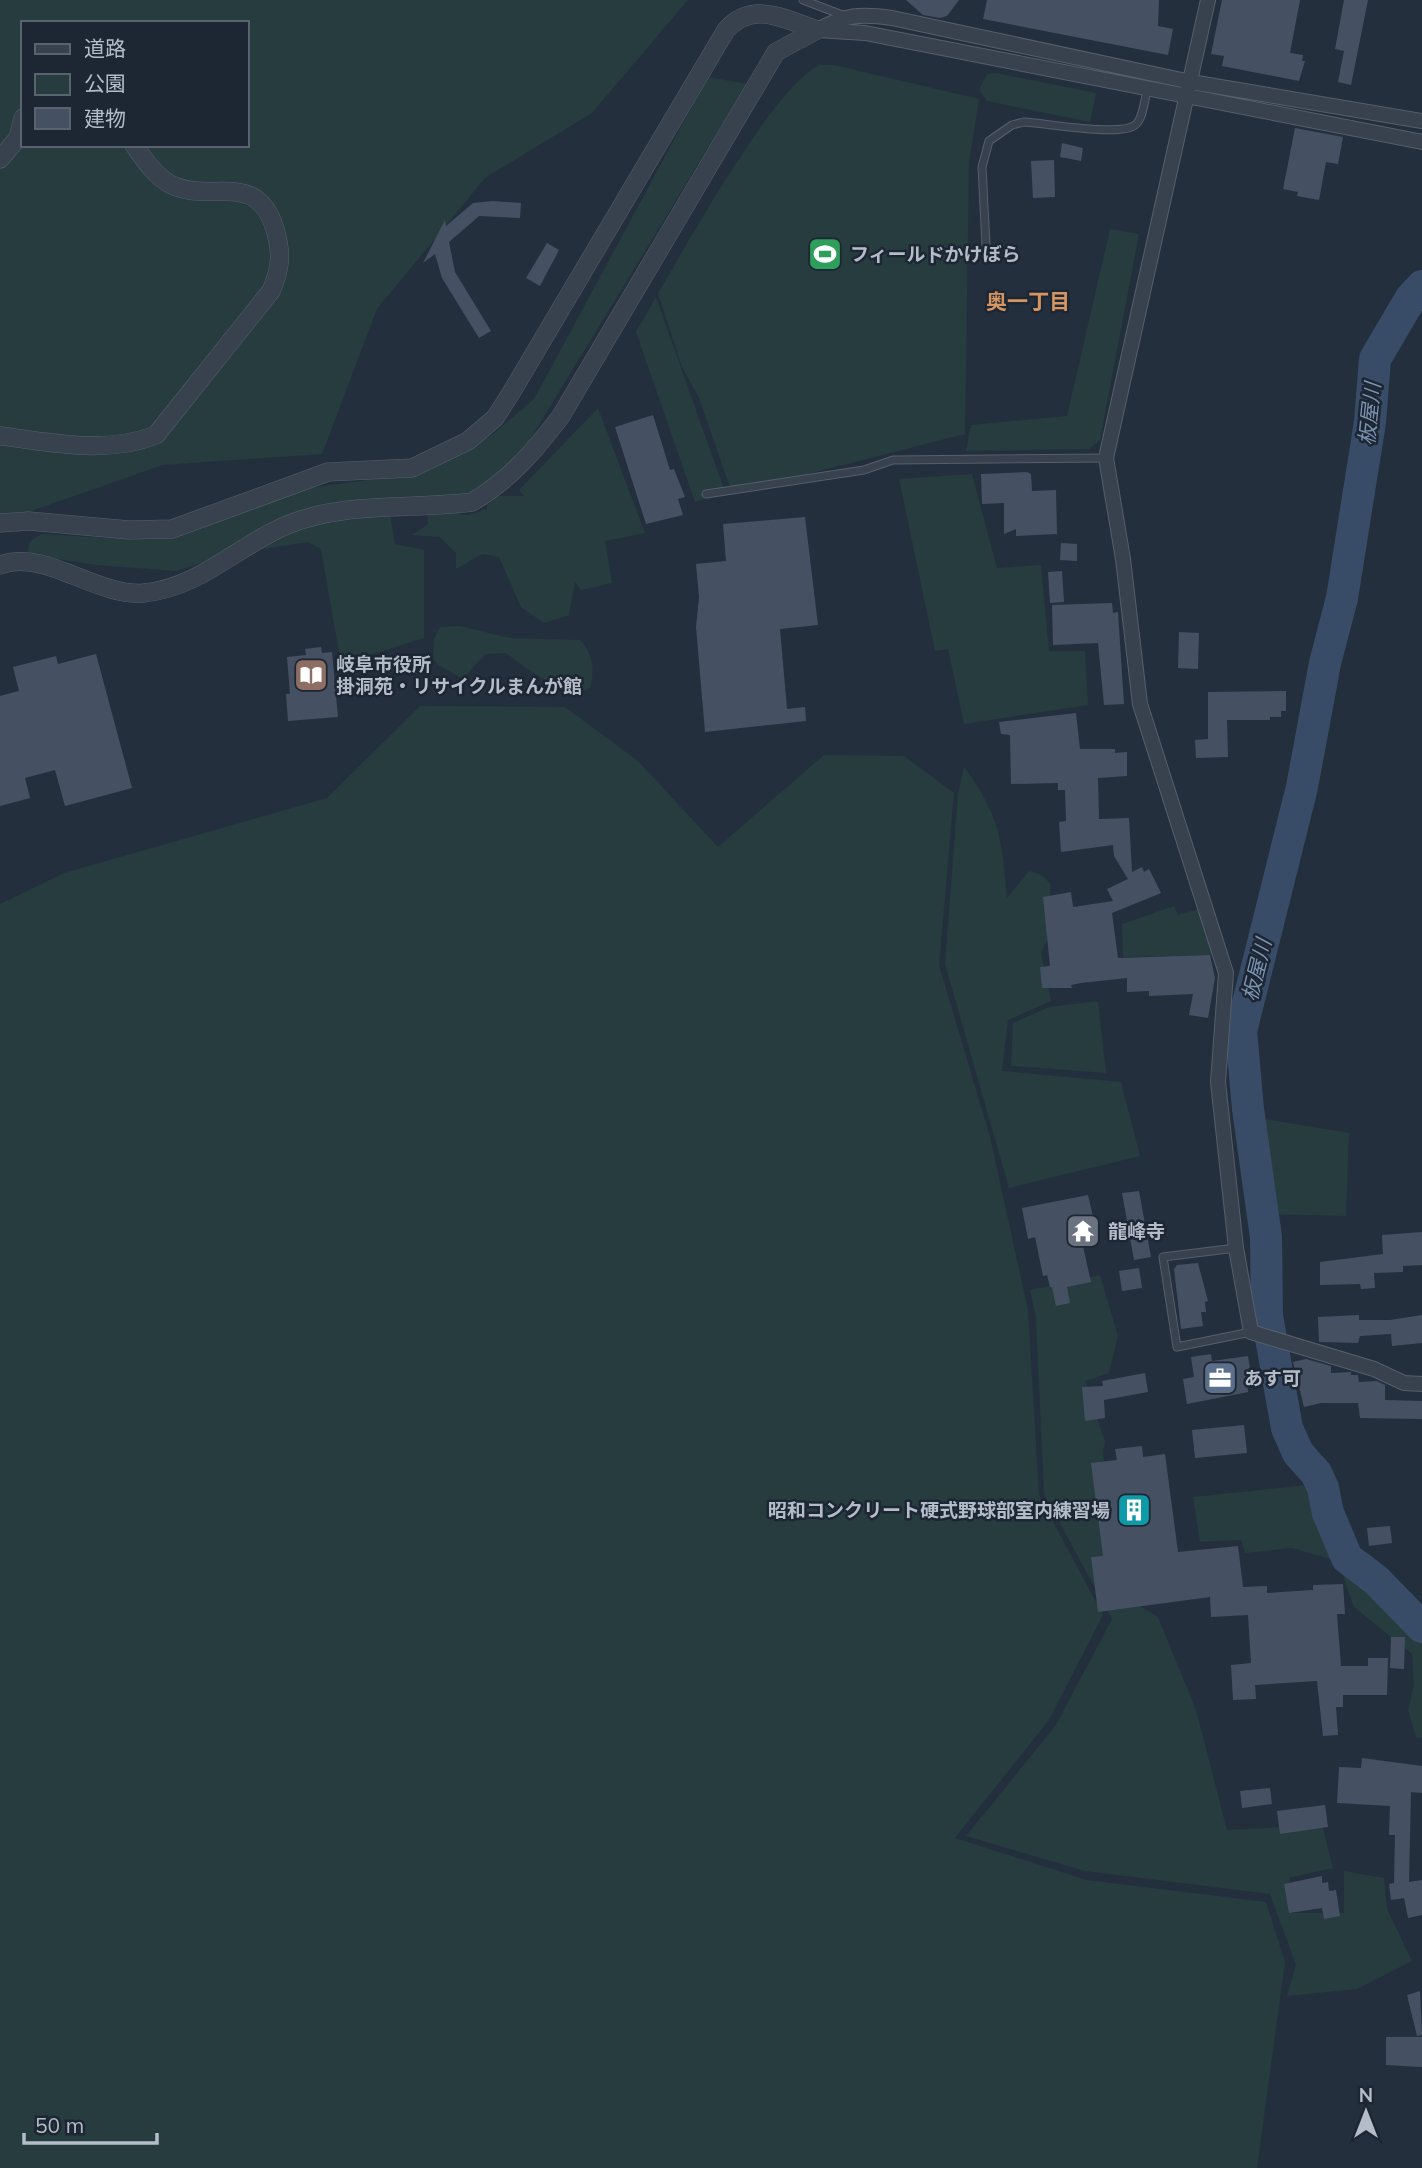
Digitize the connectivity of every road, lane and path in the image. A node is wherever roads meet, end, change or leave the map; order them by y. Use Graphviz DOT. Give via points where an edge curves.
graph roads {
  1 [pos="803,0"];
  2 [pos="1208,0"];
  3 [pos="845,16"];
  4 [pos="817,30"];
  5 [pos="865,33"];
  6 [pos="1147,89"];
  7 [pos="1189,89"];
  8 [pos="1422,121"];
  9 [pos="21,126"];
  10 [pos="1422,142"];
  11 [pos="136,147"];
  12 [pos="0,159"];
  13 [pos="986,245"];
  14 [pos="0,436"];
  15 [pos="1106,458"];
  16 [pos="706,494"];
  17 [pos="0,523"];
  18 [pos="0,565"];
  19 [pos="1236,1248"];
  20 [pos="1256,1332"];
  21 [pos="1422,1384"];
  1 -- 3 [label="lane"];
  2 -- 7 [label="street"];
  3 -- 4 [label="street"];
  3 -- 5 [label="street"];
  3 -- 7 [label="street" via="892,18"];
  4 -- 5 [label="street"];
  4 -- 17 [label="street" via="774,15 737,17 511,393 495,418 468,441 412,468 328,472 172,529"];
  4 -- 18 [label="street" via="776,52 561,416 530,457 492,491 460,504 322,513 286,525 180,585 143,593 108,590 35,562"];
  5 -- 6 [label="street"];
  6 -- 7 [label="street"];
  6 -- 13 [label="lane" via="1133,127 1111,130 1024,122 989,141 982,167"];
  7 -- 8 [label="street"];
  7 -- 10 [label="street"];
  7 -- 15 [label="street"];
  9 -- 12 [label="street" via="18,138"];
  11 -- 14 [label="street" via="171,185 243,193 262,202 282,250 271,291 156,435 133,444 104,447"];
  15 -- 16 [label="lane" via="892,460 864,470"];
  15 -- 19 [label="street" via="1140,704 1226,972 1218,1082"];
  19 -- 20 [label="street"];
  19 -- 20 [label="lane" via="1163,1257 1177,1347"];
  20 -- 21 [label="street" via="1404,1383"];
}
